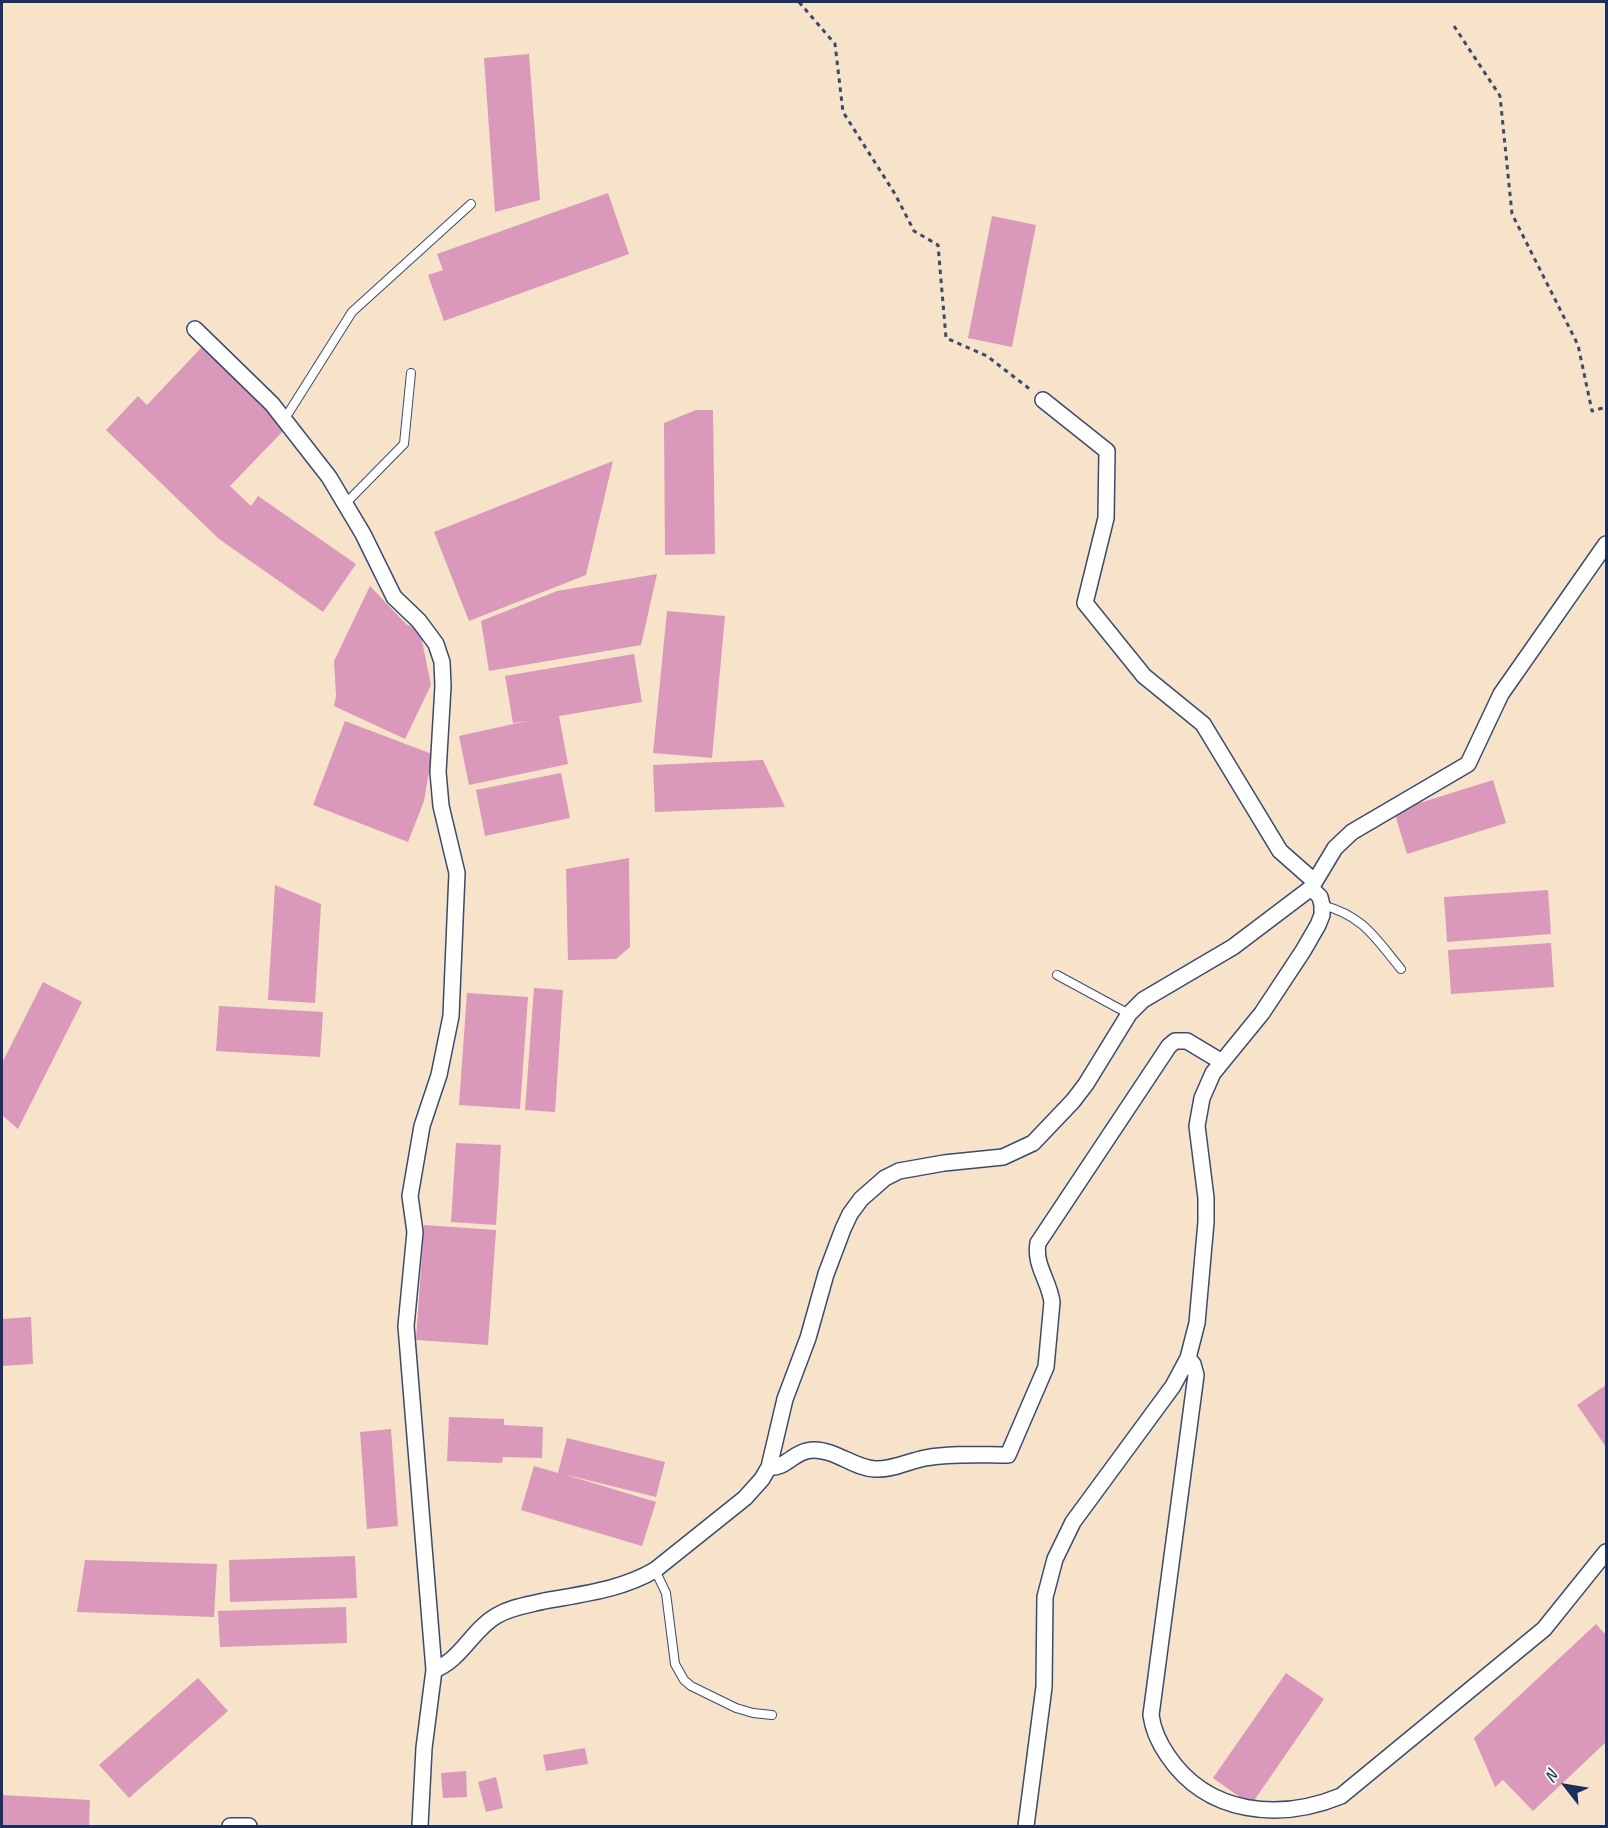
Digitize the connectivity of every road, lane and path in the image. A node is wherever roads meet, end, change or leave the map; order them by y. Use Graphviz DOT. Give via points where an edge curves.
graph roads {
  1 [pos="799,2"];
  2 [pos="1455,26"];
  3 [pos="471,204"];
  4 [pos="195,329"];
  5 [pos="411,373"];
  6 [pos="1043,400"];
  7 [pos="1606,407"];
  8 [pos="284,420"];
  9 [pos="345,504"];
  10 [pos="1606,544"];
  11 [pos="1312,884"];
  12 [pos="1322,905"];
  13 [pos="1401,969"];
  14 [pos="1057,975"];
  15 [pos="1129,1014"];
  16 [pos="1222,1062"];
  17 [pos="1188,1358"];
  18 [pos="769,1467"];
  19 [pos="1606,1551"];
  20 [pos="655,1570"];
  21 [pos="434,1670"];
  22 [pos="772,1715"];
  23 [pos="230,1827"];
  24 [pos="249,1827"];
  25 [pos="420,1827"];
  26 [pos="1026,1827"];
  1 -- 6 [label="path" via="835,44 843,112 914,231 938,244 946,338 987,356"];
  2 -- 7 [label="path" via="1500,96 1512,214 1578,345 1592,411"];
  3 -- 8 [label="lane" via="352,312"];
  4 -- 8 [label="street"];
  5 -- 9 [label="lane" via="404,444"];
  6 -- 11 [label="street" via="1107,452 1106,518 1085,603 1144,676 1203,724 1280,852"];
  8 -- 9 [label="street"];
  9 -- 21 [label="street" via="394,597 420,621 436,644 442,662 438,772 441,806 457,873 451,1016 410,1196 415,1232 406,1326"];
  10 -- 11 [label="street" via="1502,694 1468,764 1352,832 1335,848"];
  11 -- 12 [label="street"];
  11 -- 15 [label="street" via="1233,946 1143,1000"];
  12 -- 13 [label="lane" via="1341,910 1364,925"];
  12 -- 16 [label="street" via="1322,915 1303,951 1262,1013"];
  14 -- 15 [label="lane"];
  15 -- 18 [label="street" via="1079,1093 1033,1143 1003,1157 899,1171 861,1199 843,1229 826,1274 785,1399"];
  16 -- 17 [label="street" via="1208,1083 1198,1111 1206,1222 1197,1323"];
  16 -- 18 [label="street" via="1187,1041 1175,1041 1169,1046 1038,1243 1038,1263 1052,1302 1046,1367 1008,1455 942,1456 875,1469 816,1450 797,1453 780,1467"];
  17 -- 19 [label="street" via="1196,1375 1151,1715 1157,1740 1178,1772 1221,1801 1274,1810 1322,1804 1341,1796 1544,1629"];
  17 -- 26 [label="street" via="1173,1386 1073,1522 1055,1559 1045,1597 1044,1686"];
  18 -- 20 [label="street" via="745,1498"];
  20 -- 21 [label="street" via="617,1587 509,1610 484,1625 449,1662"];
  20 -- 22 [label="lane" via="666,1593 675,1664 684,1680 736,1708"];
  21 -- 25 [label="street" via="424,1748"];
  23 -- 24 [label="street"];
}
